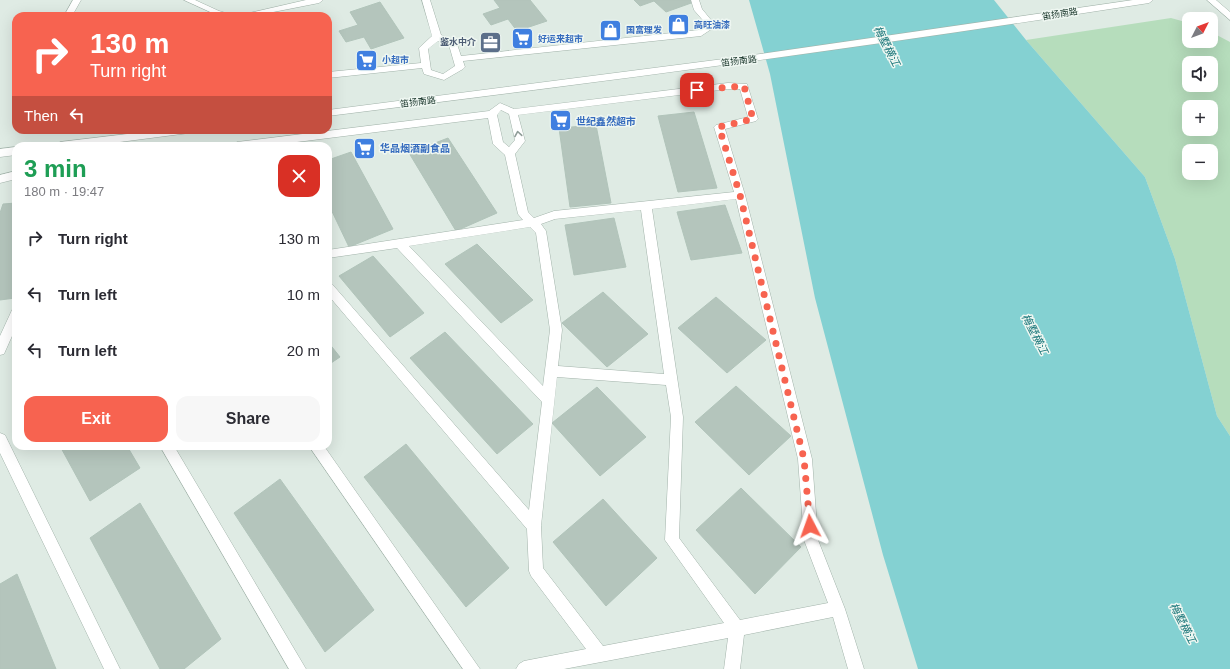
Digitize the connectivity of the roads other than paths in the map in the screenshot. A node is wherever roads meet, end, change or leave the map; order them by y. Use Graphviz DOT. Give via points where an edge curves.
graph roads {
  1 [pos="77,0"];
  2 [pos="188,0"];
  3 [pos="319,0"];
  4 [pos="426,0"];
  5 [pos="695,0"];
  6 [pos="1149,0"];
  7 [pos="1212,0"];
  8 [pos="307,1"];
  9 [pos="70,12"];
  10 [pos="215,12"];
  11 [pos="258,12"];
  12 [pos="1230,17"];
  13 [pos="437,37"];
  14 [pos="458,59"];
  15 [pos="426,65"];
  16 [pos="332,75"];
  17 [pos="445,88"];
  18 [pos="498,92"];
  19 [pos="500,106"];
  20 [pos="332,112"];
  21 [pos="514,112"];
  22 [pos="492,114"];
  23 [pos="157,134"];
  24 [pos="92,142"];
  25 [pos="269,142"];
  26 [pos="12,152"];
  27 [pos="0,153"];
  28 [pos="510,153"];
  29 [pos="12,176"];
  30 [pos="0,179"];
  31 [pos="740,195"];
  32 [pos="646,205"];
  33 [pos="532,223"];
  34 [pos="399,244"];
  35 [pos="332,253"];
  36 [pos="332,292"];
  37 [pos="12,322"];
  38 [pos="0,350"];
  39 [pos="551,371"];
  40 [pos="672,380"];
  41 [pos="548,400"];
  42 [pos="0,439"];
  43 [pos="169,450"];
  44 [pos="319,450"];
  45 [pos="534,526"];
  46 [pos="838,609"];
  47 [pos="737,628"];
  48 [pos="599,654"];
  49 [pos="112,669"];
  50 [pos="298,669"];
  51 [pos="472,669"];
  52 [pos="524,669"];
  53 [pos="732,669"];
  54 [pos="856,669"];
  1 -- 9 [label="street"];
  2 -- 10 [label="street"];
  3 -- 8 [label="street"];
  4 -- 13 [label="street"];
  5 -- 14 [label="street" via="698,10 712,26 701,33"];
  6 -- 18 [label="street, 笛扬南路" via="760,58"];
  7 -- 12 [label="street"];
  8 -- 11 [label="street"];
  13 -- 14 [label="street" via="453,43"];
  13 -- 15 [label="street" via="423,48"];
  14 -- 17 [label="street" via="460,67"];
  15 -- 16 [label="street"];
  15 -- 17 [label="street" via="427,72"];
  17 -- 18 [label="street, 笛扬南路"];
  17 -- 20 [label="street, 笛扬南路"];
  18 -- 19 [label="street"];
  19 -- 21 [label="street"];
  19 -- 22 [label="street"];
  28 -- 21 [label="street, one-way" via="520,141"];
  21 -- 31 [label="street" via="744,86 753,119 719,127"];
  22 -- 25 [label="street"];
  22 -- 28 [label="street" via="498,144"];
  23 -- 24 [label="street"];
  26 -- 27 [label="street"];
  28 -- 33 [label="street" via="523,214"];
  29 -- 30 [label="street"];
  31 -- 32 [label="street"];
  31 -- 46 [label="street" via="804,459 811,540"];
  32 -- 33 [label="street" via="554,216"];
  32 -- 40 [label="street"];
  33 -- 34 [label="street"];
  33 -- 39 [label="street" via="541,231 556,330"];
  34 -- 35 [label="street"];
  34 -- 41 [label="street"];
  36 -- 45 [label="street"];
  37 -- 38 [label="street"];
  39 -- 40 [label="street"];
  39 -- 41 [label="street"];
  40 -- 47 [label="street" via="677,416 672,540"];
  41 -- 45 [label="street"];
  42 -- 49 [label="street"];
  43 -- 50 [label="street"];
  44 -- 51 [label="street"];
  45 -- 48 [label="street" via="536,571"];
  46 -- 47 [label="street"];
  46 -- 54 [label="street"];
  47 -- 48 [label="street"];
  47 -- 53 [label="street"];
  48 -- 52 [label="street"];
}
